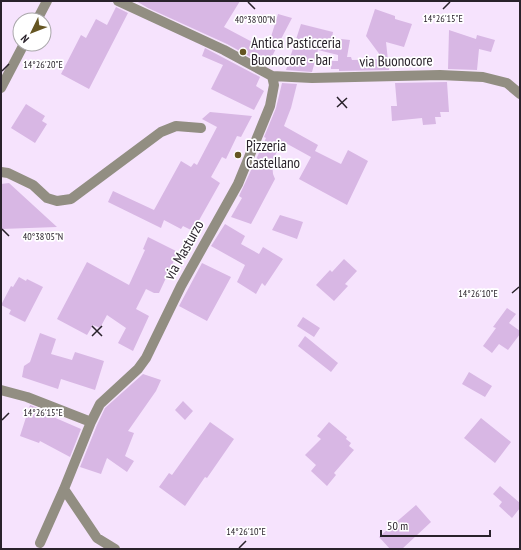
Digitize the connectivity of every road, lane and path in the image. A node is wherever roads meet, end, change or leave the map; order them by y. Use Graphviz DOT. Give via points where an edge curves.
graph roads {
  1 [pos="47,1"];
  2 [pos="118,1"];
  3 [pos="41,12"];
  4 [pos="20,52"];
  5 [pos="272,76"];
  6 [pos="1,88"];
  7 [pos="520,94"];
  8 [pos="201,128"];
  9 [pos="1,172"];
  10 [pos="1,390"];
  11 [pos="91,422"];
  12 [pos="64,489"];
  13 [pos="40,544"];
  14 [pos="115,549"];
  1 -- 3 [label="street"];
  2 -- 5 [label="street, via Buonocore" via="224,50"];
  4 -- 6 [label="street"];
  5 -- 7 [label="street, via Buonocore" via="483,77 507,83"];
  5 -- 11 [label="street, via Masturzo" via="274,85 270,106 238,184 181,286 146,358 138,369 100,404"];
  8 -- 9 [label="street" via="176,126 161,132 71,199 57,201 47,198 33,185"];
  10 -- 11 [label="street" via="27,397"];
  11 -- 12 [label="street, via Masturzo"];
  12 -- 13 [label="street, via Masturzo"];
  12 -- 14 [label="street" via="98,538"];
}
